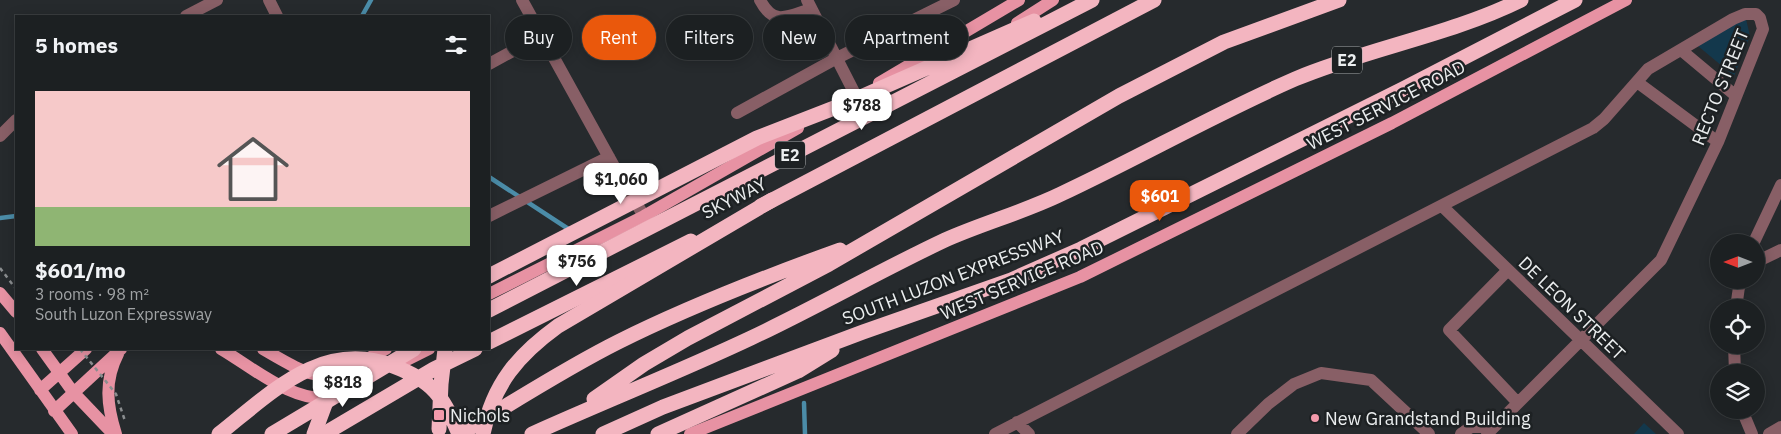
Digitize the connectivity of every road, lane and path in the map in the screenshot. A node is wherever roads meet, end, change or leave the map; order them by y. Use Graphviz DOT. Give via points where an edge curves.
graph roads {
  1 [pos="217,0"];
  2 [pos="269,0"];
  3 [pos="522,0"];
  4 [pos="760,0"];
  5 [pos="954,0"];
  6 [pos="1019,0"];
  7 [pos="1053,0"];
  8 [pos="1090,0"];
  9 [pos="1154,0"];
  10 [pos="1339,0"];
  11 [pos="1521,0"];
  12 [pos="1575,0"];
  13 [pos="1626,0"];
  14 [pos="809,4"];
  15 [pos="188,15"];
  16 [pos="276,15"];
  17 [pos="531,15"];
  18 [pos="1681,50"];
  19 [pos="505,55"];
  20 [pos="837,58"];
  21 [pos="556,60"];
  22 [pos="490,63"];
  23 [pos="1637,82"];
  24 [pos="856,96"];
  25 [pos="1736,96"];
  26 [pos="736,113"];
  27 [pos="15,121"];
  28 [pos="0,136"];
  29 [pos="1718,142"];
  30 [pos="609,157"];
  31 [pos="1781,185"];
  32 [pos="772,200"];
  33 [pos="1442,206"];
  34 [pos="490,215"];
  35 [pos="644,216"];
  36 [pos="653,232"];
  37 [pos="1758,234"];
  38 [pos="872,238"];
  39 [pos="1781,250"];
  40 [pos="1765,258"];
  41 [pos="0,268"];
  42 [pos="1508,270"];
  43 [pos="490,275"];
  44 [pos="15,288"];
  45 [pos="0,293"];
  46 [pos="490,293"];
  47 [pos="490,309"];
  48 [pos="15,311"];
  49 [pos="490,316"];
  50 [pos="0,333"];
  51 [pos="847,338"];
  52 [pos="490,341"];
  53 [pos="1581,341"];
  54 [pos="43,350"];
  55 [pos="81,350"];
  56 [pos="85,350"];
  57 [pos="120,350"];
  58 [pos="120,350"];
  59 [pos="223,350"];
  60 [pos="265,350"];
  61 [pos="384,350"];
  62 [pos="412,350"];
  63 [pos="427,350"];
  64 [pos="446,350"];
  65 [pos="473,350"];
  66 [pos="59,373"];
  67 [pos="336,375"];
  68 [pos="40,390"];
  69 [pos="73,392"];
  70 [pos="326,398"];
  71 [pos="1518,403"];
  72 [pos="54,411"];
  73 [pos="568,418"];
  74 [pos="1746,419"];
  75 [pos="125,422"];
  76 [pos="1017,422"];
  77 [pos="1496,425"];
  78 [pos="1781,427"];
  79 [pos="72,434"];
  80 [pos="114,434"];
  81 [pos="219,434"];
  82 [pos="272,434"];
  83 [pos="314,434"];
  84 [pos="320,434"];
  85 [pos="324,434"];
  86 [pos="439,434"];
  87 [pos="460,434"];
  88 [pos="483,434"];
  89 [pos="532,434"];
  90 [pos="603,434"];
  91 [pos="658,434"];
  92 [pos="690,434"];
  93 [pos="995,434"];
  94 [pos="1029,434"];
  95 [pos="1237,434"];
  96 [pos="1429,434"];
  97 [pos="1460,434"];
  98 [pos="1487,434"];
  99 [pos="1678,434"];
  100 [pos="1752,434"];
  101 [pos="1769,434"];
  1 -- 15 [label="street"];
  2 -- 16 [label="street"];
  3 -- 17 [label="street"];
  4 -- 14 [label="street" via="771,16 778,18"];
  5 -- 20 [label="street"];
  6 -- 24 [label="main road"];
  7 -- 36 [label="main road" via="971,52"];
  8 -- 43 [label="highway, bridge" via="1010,30 847,103 757,138"];
  8 -- 47 [label="highway, SKYWAY / E2, bridge"];
  9 -- 32 [label="highway, SKYWAY / E2"];
  10 -- 38 [label="highway, SOUTH LUZON EXPRESSWAY / E2" via="1246,32 1191,58"];
  11 -- 73 [label="highway, SOUTH LUZON EXPRESSWAY / E2" via="1295,80 1058,195 970,229 907,258 751,338"];
  12 -- 51 [label="highway, SOUTH LUZON EXPRESSWAY" via="1081,249 1012,280"];
  13 -- 92 [label="main road, WEST SERVICE ROAD" via="1392,123 1080,277"];
  14 -- 20 [label="street"];
  18 -- 23 [label="street, RECTO STREET" via="1648,69"];
  18 -- 25 [label="street"];
  18 -- 25 [label="street, RECTO STREET" via="1733,19 1756,14 1763,29"];
  19 -- 22 [label="street"];
  20 -- 24 [label="street"];
  20 -- 26 [label="street"];
  21 -- 30 [label="street"];
  23 -- 29 [label="street"];
  23 -- 33 [label="street, RECTO STREET" via="1593,128"];
  24 -- 35 [label="main road"];
  25 -- 29 [label="street, RECTO STREET"];
  27 -- 28 [label="street"];
  29 -- 53 [label="street, RECTO STREET" via="1661,260"];
  30 -- 34 [label="street"];
  30 -- 35 [label="street"];
  31 -- 37 [label="street"];
  32 -- 52 [label="highway, SKYWAY / E2, bridge"];
  32 -- 88 [label="highway, bridge" via="558,326 538,341 510,369 492,405"];
  33 -- 42 [label="street, DE LEON STREET"];
  33 -- 76 [label="street, RECTO STREET"];
  35 -- 36 [label="street"];
  35 -- 46 [label="main road"];
  36 -- 49 [label="main road"];
  38 -- 73 [label="highway, SOUTH LUZON EXPRESSWAY / E2" via="644,364"];
  38 -- 87 [label="highway" via="790,267 620,341"];
  39 -- 40 [label="street"];
  41 -- 44 [label="path"];
  42 -- 53 [label="street, DE LEON STREET"];
  42 -- 71 [label="street" via="1449,330"];
  45 -- 48 [label="main road"];
  50 -- 68 [label="main road"];
  51 -- 90 [label="highway, SOUTH LUZON EXPRESSWAY" via="663,407"];
  51 -- 91 [label="highway" via="798,371"];
  53 -- 71 [label="street, RECTO STREET"];
  53 -- 99 [label="street, DE LEON STREET"];
  54 -- 66 [label="main road"];
  55 -- 75 [label="path, bridge" via="116,394"];
  56 -- 66 [label="main road"];
  57 -- 69 [label="main road"];
  58 -- 80 [label="main road" via="111,369 108,387"];
  59 -- 70 [label="main road" via="297,394"];
  60 -- 67 [label="main road" via="310,374"];
  61 -- 67 [label="main road"];
  62 -- 82 [label="highway, bridge"];
  63 -- 70 [label="main road" via="349,390"];
  64 -- 86 [label="highway, bridge" via="440,384"];
  65 -- 85 [label="highway, bridge" via="418,378"];
  66 -- 68 [label="main road"];
  66 -- 69 [label="main road"];
  67 -- 70 [label="highway"];
  68 -- 72 [label="main road"];
  69 -- 72 [label="main road"];
  69 -- 80 [label="main road"];
  70 -- 83 [label="highway"];
  70 -- 84 [label="highway"];
  71 -- 77 [label="street, RECTO STREET"];
  72 -- 79 [label="main road"];
  73 -- 89 [label="highway, SOUTH LUZON EXPRESSWAY / E2"];
  74 -- 100 [label="street"];
  76 -- 93 [label="street, RECTO STREET"];
  76 -- 94 [label="street"];
  77 -- 97 [label="street" via="1470,427"];
  77 -- 98 [label="street, RECTO STREET"];
  78 -- 101 [label="street"];
  81 -- 87 [label="highway, bridge" via="290,380 313,367 353,357 386,363 429,385 440,394"];
  95 -- 96 [label="street" via="1294,384 1321,373 1371,380"];
}
